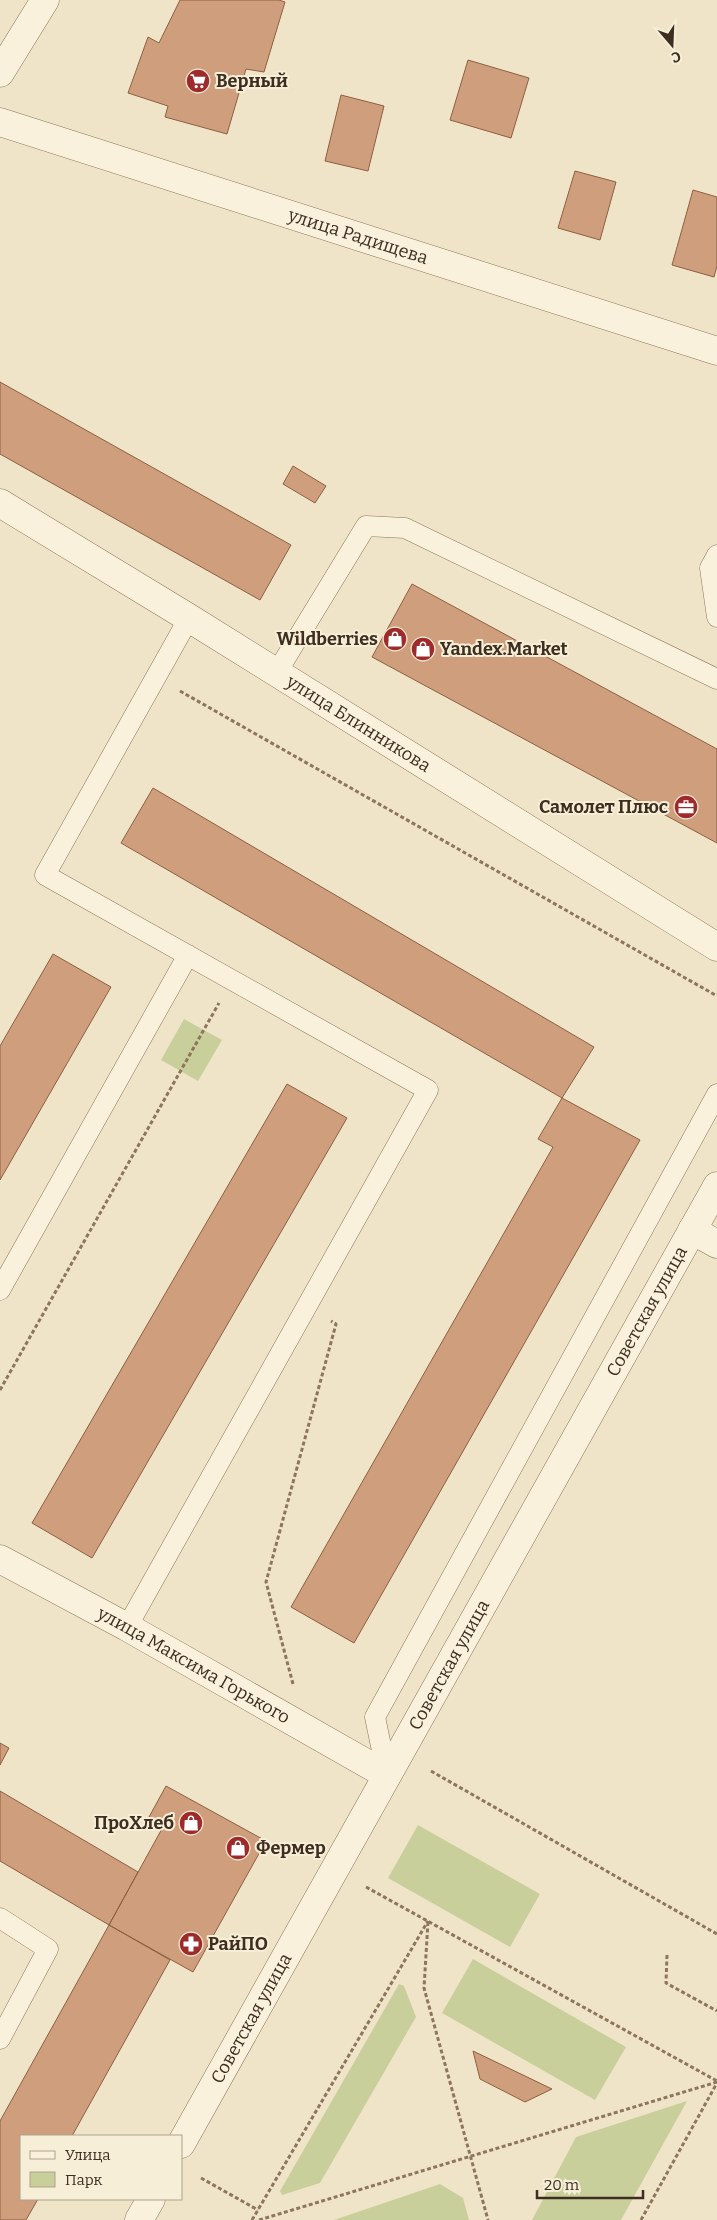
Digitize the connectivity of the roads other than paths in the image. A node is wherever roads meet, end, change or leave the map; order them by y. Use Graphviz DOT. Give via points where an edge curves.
graph roads {
  1 [pos="46,0"];
  2 [pos="0,73"];
  3 [pos="0,122"];
  4 [pos="717,351"];
  5 [pos="0,503"];
  6 [pos="717,555"];
  7 [pos="190,618"];
  8 [pos="717,618"];
  9 [pos="277,672"];
  10 [pos="717,679"];
  11 [pos="717,946"];
  12 [pos="188,955"];
  13 [pos="717,1094"];
  14 [pos="717,1186"];
  15 [pos="692,1230"];
  16 [pos="717,1244"];
  17 [pos="0,1290"];
  18 [pos="0,1559"];
  19 [pos="127,1627"];
  20 [pos="388,1775"];
  21 [pos="0,1918"];
  22 [pos="0,2039"];
  23 [pos="182,2142"];
  24 [pos="150,2200"];
  25 [pos="139,2220"];
  1 -- 2 [label="street"];
  3 -- 4 [label="street, улица Радищева"];
  5 -- 7 [label="street, улица Блинникова"];
  6 -- 8 [label="lane" via="710,568"];
  7 -- 9 [label="street, улица Блинникова"];
  7 -- 12 [label="lane" via="45,875"];
  9 -- 10 [label="lane" via="366,526 405,528"];
  9 -- 11 [label="street, улица Блинникова"];
  12 -- 17 [label="lane"];
  12 -- 19 [label="lane" via="428,1090"];
  13 -- 20 [label="lane" via="375,1716"];
  14 -- 15 [label="street, Советская улица"];
  15 -- 16 [label="street"];
  15 -- 20 [label="street, Советская улица"];
  18 -- 19 [label="street, улица Максима Горького"];
  19 -- 20 [label="street, улица Максима Горького"];
  20 -- 23 [label="street, Советская улица"];
  21 -- 22 [label="lane" via="48,1948"];
  24 -- 25 [label="street"];
}
